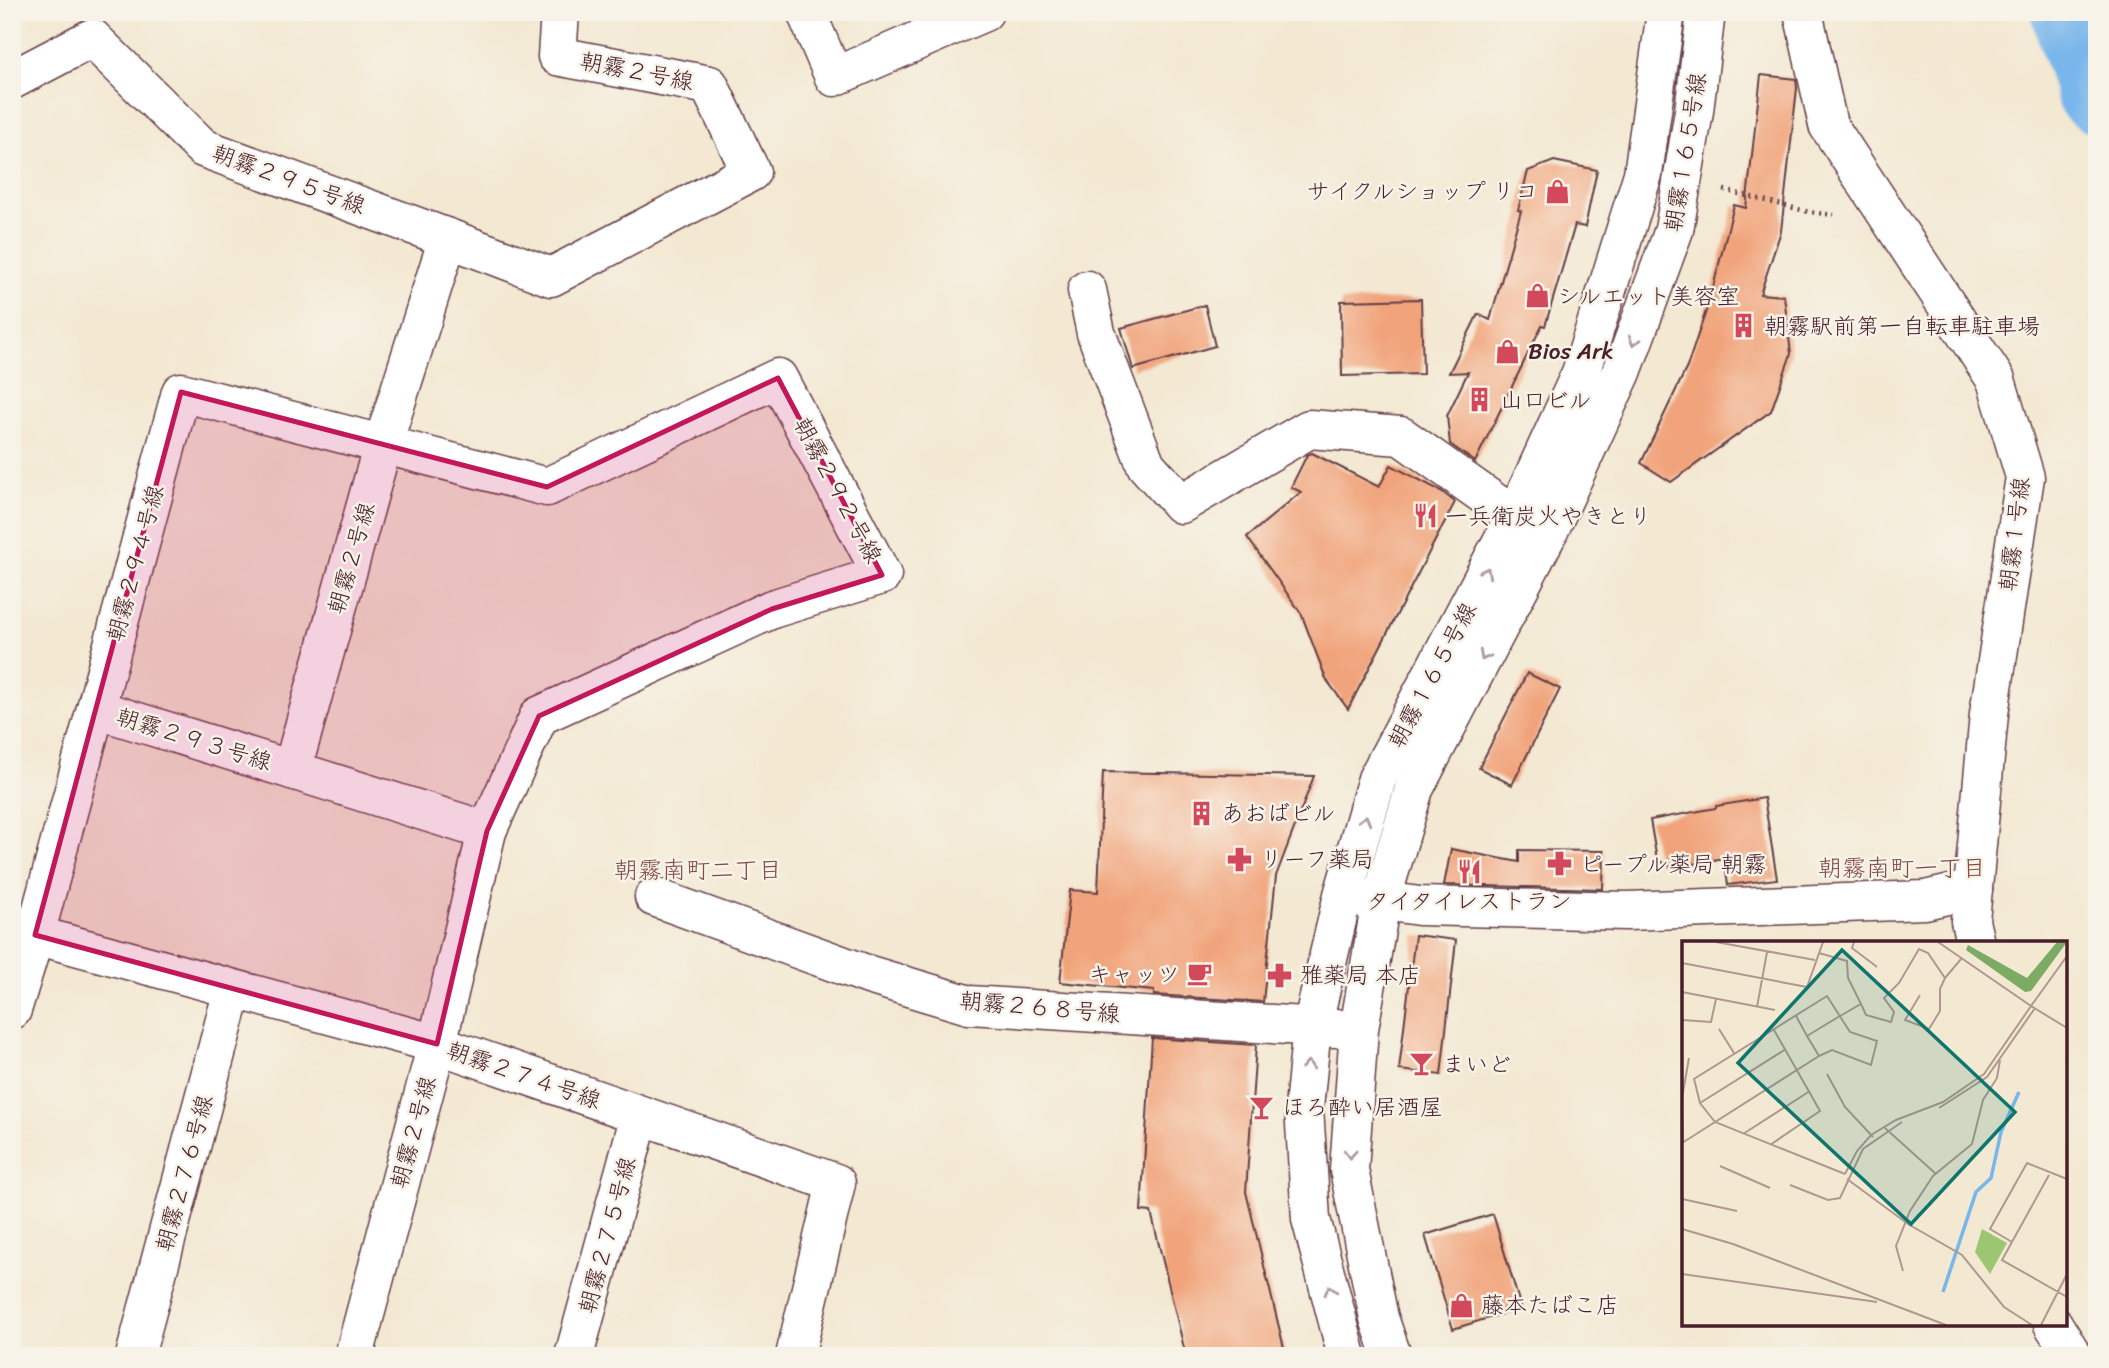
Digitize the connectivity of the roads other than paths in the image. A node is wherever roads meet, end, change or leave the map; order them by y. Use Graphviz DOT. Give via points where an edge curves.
graph roads {
  1 [pos="560,12"];
  2 [pos="806,12"];
  3 [pos="984,12"];
  4 [pos="1667,12"];
  5 [pos="1706,12"];
  6 [pos="1803,12"];
  7 [pos="92,25"];
  8 [pos="12,80"];
  9 [pos="448,238"];
  10 [pos="1087,290"];
  11 [pos="383,444"];
  12 [pos="1531,526"];
  13 [pos="96,709"];
  14 [pos="292,770"];
  15 [pos="487,831"];
  16 [pos="1973,889"];
  17 [pos="1343,895"];
  18 [pos="654,897"];
  19 [pos="1381,901"];
  20 [pos="35,935"];
  21 [pos="1975,941"];
  22 [pos="233,990"];
  23 [pos="12,1010"];
  24 [pos="1312,1027"];
  25 [pos="1359,1029"];
  26 [pos="437,1045"];
  27 [pos="640,1115"];
  28 [pos="2054,1326"];
  29 [pos="135,1356"];
  30 [pos="354,1356"];
  31 [pos="574,1356"];
  32 [pos="794,1356"];
  33 [pos="1347,1356"];
  34 [pos="1392,1356"];
  35 [pos="2073,1356"];
  1 -- 9 [label="street, 朝霧２号線" via="557,56 709,85 751,172 551,277"];
  2 -- 3 [label="street" via="834,77"];
  4 -- 12 [label="street, 朝霧１６５号線" via="1643,174"];
  5 -- 12 [label="street, 朝霧１６５号線, one-way" via="1674,230 1622,372"];
  6 -- 16 [label="street, 朝霧１号線" via="1828,125 1996,380 2025,477 1989,714"];
  7 -- 8 [label="street, 朝霧２９５号線"];
  7 -- 9 [label="street, 朝霧２９５号線" via="203,148"];
  9 -- 11 [label="street, 朝霧２号線"];
  10 -- 12 [label="street" via="1096,333 1146,466 1181,504 1309,429 1401,436"];
  11 -- 13 [label="street, 朝霧２９４号線" via="181,392"];
  11 -- 14 [label="street, 朝霧２号線"];
  11 -- 15 [label="street, 朝霧２９２号線" via="547,487 778,378 883,575 772,609 539,716"];
  17 -- 12 [label="street, 朝霧１６５号線, one-way" via="1377,779"];
  12 -- 19 [label="street, 朝霧１６５号線, one-way" via="1414,789"];
  13 -- 14 [label="street, 朝霧２９３号線"];
  13 -- 20 [label="street, 朝霧２９４号線"];
  14 -- 15 [label="street"];
  15 -- 26 [label="street, 朝霧２号線"];
  16 -- 19 [label="street" via="1925,900 1627,911"];
  16 -- 21 [label="street, 朝霧１号線" via="1970,921"];
  17 -- 19 [label="street"];
  17 -- 24 [label="street, 朝霧１６５号線"];
  18 -- 24 [label="street, 朝霧２６８号線" via="870,975 969,1005"];
  19 -- 25 [label="street, 朝霧１６５号線"];
  20 -- 22 [label="street, 朝霧２７４号線"];
  20 -- 23 [label="street, 朝霧２９４号線"];
  22 -- 26 [label="street, 朝霧２７４号線"];
  22 -- 29 [label="street, 朝霧２７６号線"];
  24 -- 25 [label="street, 朝霧２６８号線"];
  33 -- 24 [label="street, 朝霧１６５号線, one-way" via="1311,1219 1304,1108"];
  25 -- 34 [label="street, 朝霧１６５号線, one-way" via="1349,1170 1379,1318"];
  26 -- 27 [label="street, 朝霧２７４号線"];
  26 -- 30 [label="street, 朝霧２号線"];
  27 -- 31 [label="street, 朝霧２７５号線"];
  27 -- 32 [label="street, 朝霧２７４号線" via="836,1183"];
  28 -- 35 [label="street"];
}
